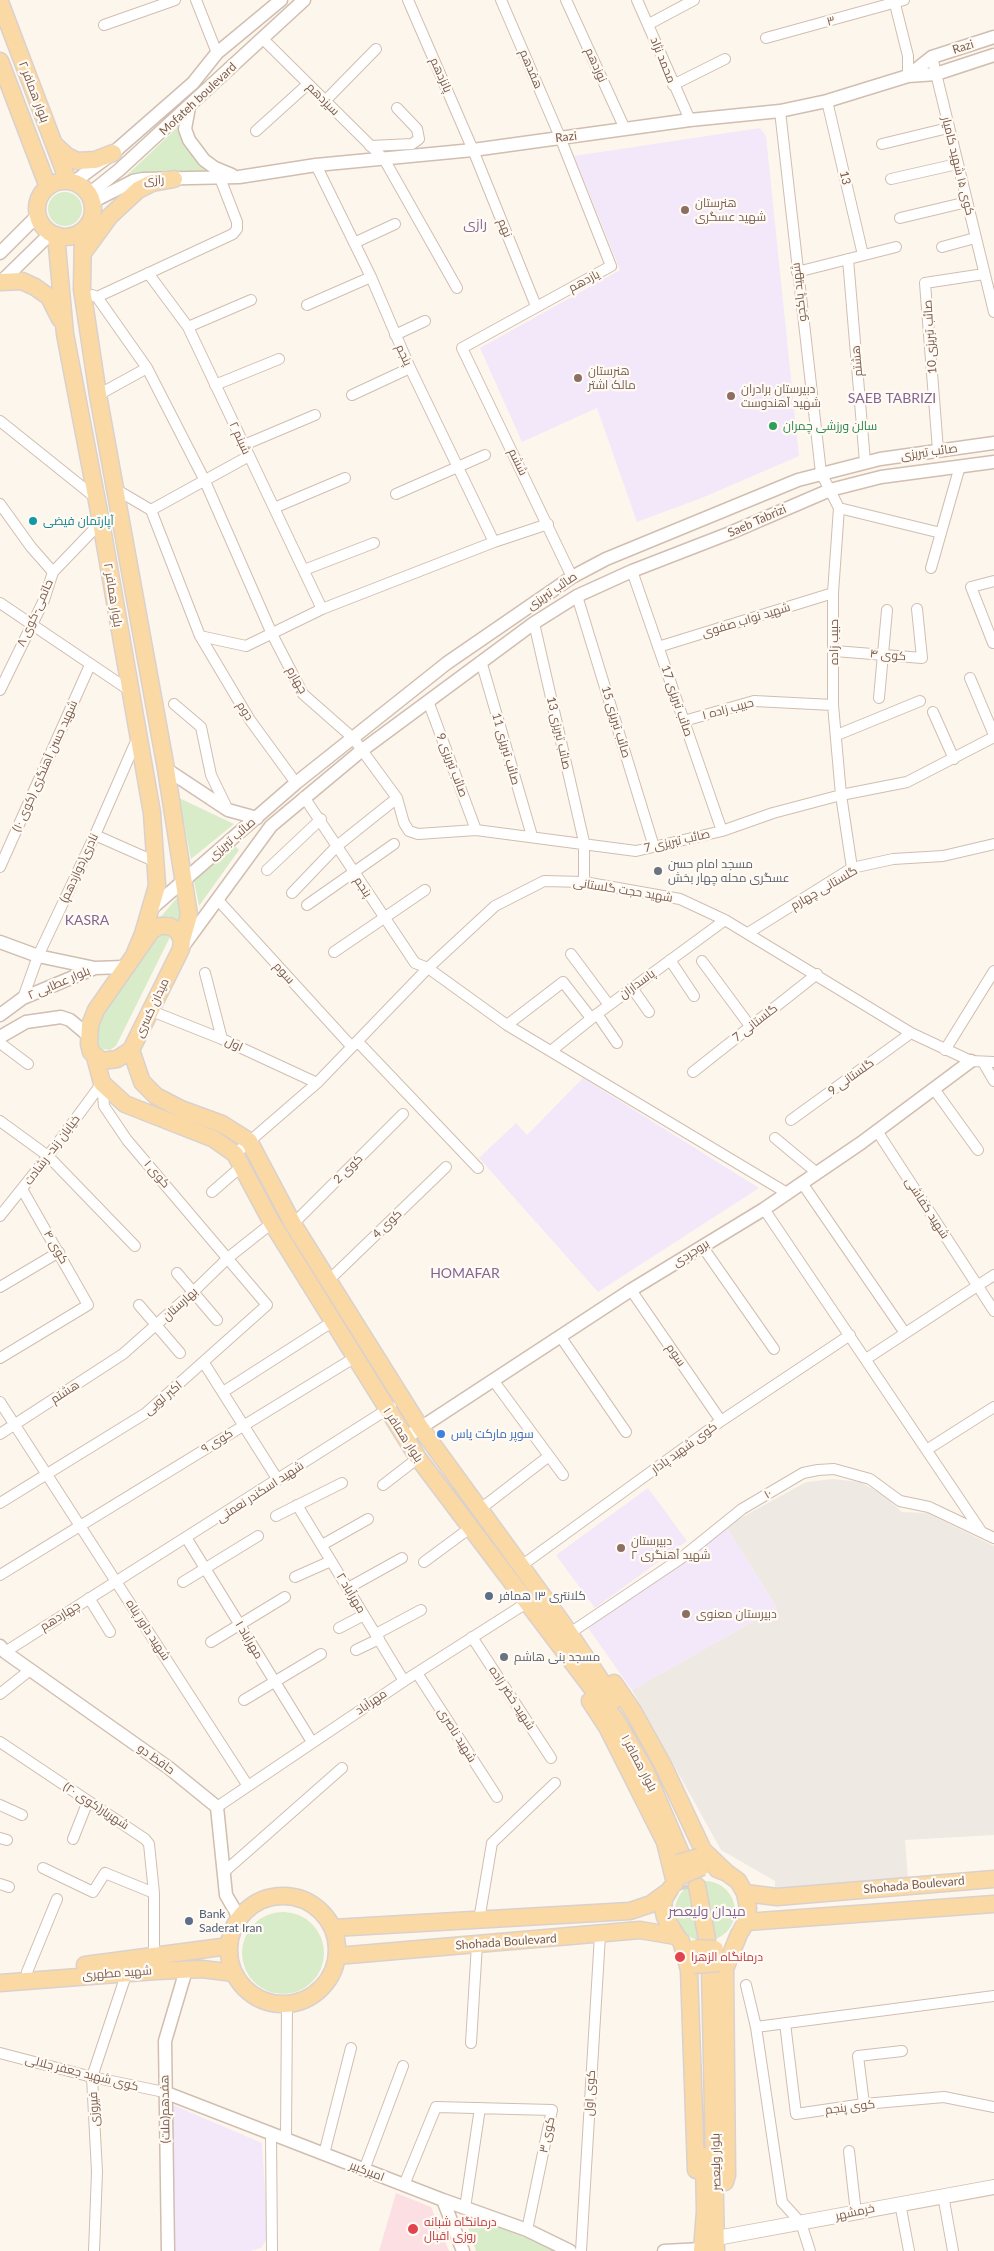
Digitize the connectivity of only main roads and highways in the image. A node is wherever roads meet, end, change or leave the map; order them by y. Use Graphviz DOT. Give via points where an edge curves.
graph roads {
  1 [pos="0,2"];
  2 [pos="0,61"];
  3 [pos="4,87"];
  4 [pos="55,146"];
  5 [pos="110,156"];
  6 [pos="174,179"];
  7 [pos="71,182"];
  8 [pos="48,188"];
  9 [pos="83,231"];
  10 [pos="53,234"];
  11 [pos="83,252"];
  12 [pos="0,283"];
  13 [pos="65,334"];
  14 [pos="181,944"];
  15 [pos="135,953"];
  16 [pos="131,1050"];
  17 [pos="96,1057"];
  18 [pos="555,1626"];
  19 [pos="686,1870"];
  20 [pos="994,1879"];
  21 [pos="745,1894"];
  22 [pos="994,1904"];
  23 [pos="333,1928"];
  24 [pos="743,1928"];
  25 [pos="229,1946"];
  26 [pos="701,1954"];
  27 [pos="337,1956"];
  28 [pos="234,1973"];
  29 [pos="0,1974"];
  30 [pos="0,1983"];
  31 [pos="709,2074"];
  32 [pos="994,2187"];
  33 [pos="711,2211"];
  34 [pos="709,2247"];
  1 -- 4 [label="main road, بلوار همافر ۲"];
  2 -- 3 [label="main road, بلوار همافر ۲"];
  3 -- 8 [label="main road, بلوار همافر ۲"];
  4 -- 5 [label="main road" via="77,161"];
  4 -- 7 [label="main road, بلوار همافر ۲"];
  6 -- 11 [label="main road" via="152,183 138,190 110,216"];
  7 -- 8 [label="main road" via="60,182"];
  7 -- 9 [label="main road" via="91,198 91,219"];
  8 -- 10 [label="main road" via="39,200 38,215"];
  9 -- 10 [label="main road" via="69,236"];
  9 -- 11 [label="main road, بلوار همافر ۲"];
  10 -- 13 [label="main road, بلوار همافر ۲"];
  11 -- 14 [label="main road, بلوار همافر ۲" via="98,395 166,769 189,915"];
  12 -- 13 [label="main road" via="22,281 49,297 56,306"];
  13 -- 15 [label="main road, بلوار همافر ۲" via="152,813 157,886"];
  14 -- 15 [label="main road" via="173,928 160,926 152,930"];
  14 -- 16 [label="main road, میدان کسری"];
  15 -- 17 [label="main road" via="96,1010 89,1036 91,1052"];
  16 -- 17 [label="main road, میدان کسری" via="108,1061"];
  16 -- 18 [label="main road, بلوار همافر ۱" via="142,1082 156,1096 222,1124 249,1141 293,1224 402,1399 521,1566"];
  17 -- 18 [label="main road, بلوار همافر ۱" via="102,1083 124,1104 214,1138 239,1160 272,1223 418,1458 528,1602"];
  18 -- 19 [label="main road, بلوار همافر ۱" via="646,1772"];
  18 -- 19 [label="main road" via="576,1629 633,1711 664,1765"];
  19 -- 21 [label="main road" via="714,1868 727,1872"];
  19 -- 23 [label="main road, Shohada Boulevard" via="651,1904 630,1911"];
  19 -- 26 [label="main road, بلوار همافر ۱"];
  19 -- 26 [label="main road" via="663,1908 665,1917"];
  20 -- 21 [label="main road, Shohada Boulevard" via="777,1897"];
  21 -- 24 [label="main road" via="748,1908"];
  22 -- 24 [label="main road, Shohada Boulevard"];
  23 -- 25 [label="main road" via="315,1906 289,1896 275,1897 249,1908 240,1918"];
  23 -- 27 [label="main road"];
  24 -- 26 [label="main road"];
  24 -- 26 [label="main road" via="730,1943"];
  25 -- 28 [label="main road"];
  25 -- 29 [label="main road, شهید مطهری"];
  26 -- 27 [label="main road, Shohada Boulevard" via="640,1930"];
  26 -- 31 [label="main road, بلوار همافر ۱"];
  26 -- 33 [label="main road" via="696,2176"];
  26 -- 33 [label="main road" via="727,2175"];
  27 -- 28 [label="main road" via="334,1969 318,1992 306,2000 287,2004 264,2001 252,1994"];
  28 -- 30 [label="main road, شهید مطهری" via="202,1969 127,1972"];
  31 -- 33 [label="main road, بلوار ولیعصر"];
  32 -- 34 [label="main road, خرمشهر" via="801,2223"];
  33 -- 34 [label="main road, بلوار ولیعصر"];
}
